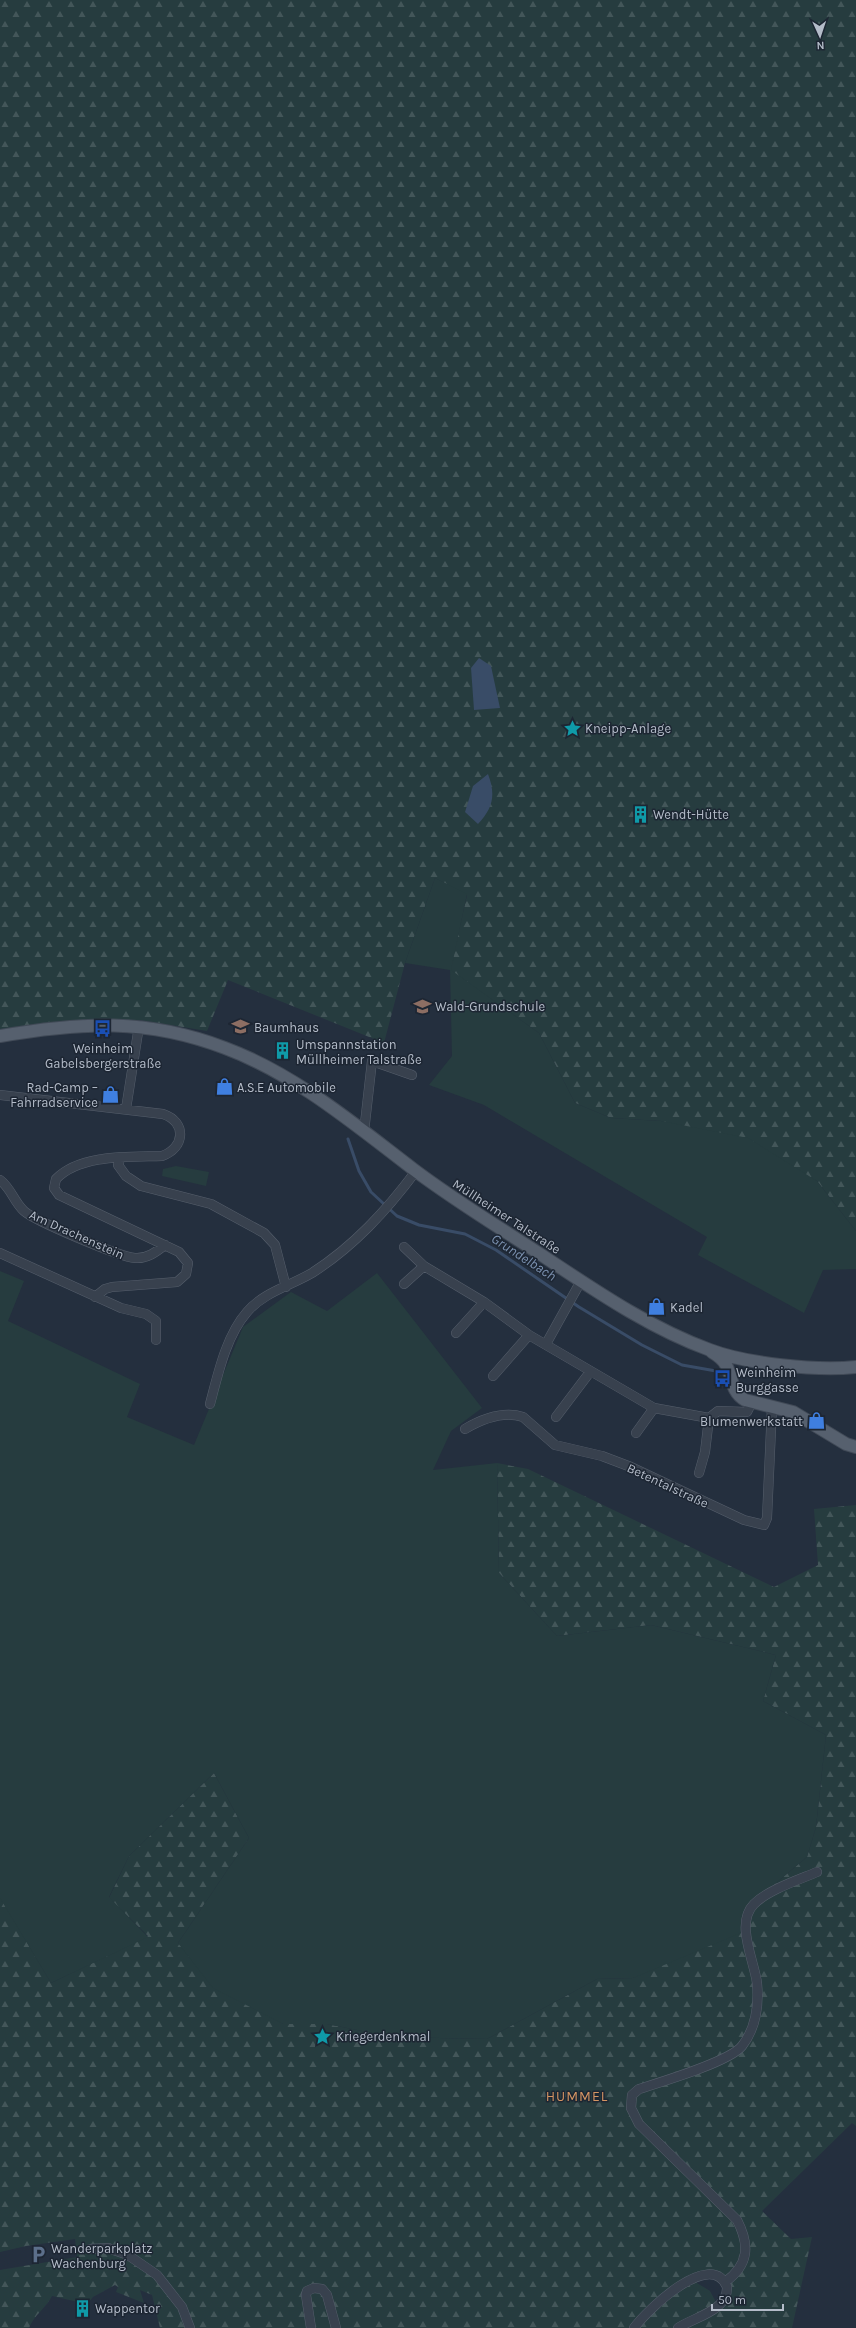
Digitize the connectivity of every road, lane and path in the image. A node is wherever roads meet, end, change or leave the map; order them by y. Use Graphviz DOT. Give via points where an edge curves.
graph roads {
  1 [pos="139,1026"];
  2 [pos="0,1036"];
  3 [pos="412,1075"];
  4 [pos="0,1095"];
  5 [pos="126,1109"];
  6 [pos="364,1132"];
  7 [pos="120,1159"];
  8 [pos="416,1171"];
  9 [pos="0,1180"];
  10 [pos="165,1245"];
  11 [pos="404,1247"];
  12 [pos="0,1253"];
  13 [pos="424,1266"];
  14 [pos="581,1281"];
  15 [pos="404,1284"];
  16 [pos="286,1287"];
  17 [pos="95,1297"];
  18 [pos="484,1302"];
  19 [pos="456,1333"];
  20 [pos="529,1335"];
  21 [pos="156,1340"];
  22 [pos="546,1344"];
  23 [pos="711,1351"];
  24 [pos="741,1357"];
  25 [pos="856,1367"];
  26 [pos="729,1371"];
  27 [pos="590,1372"];
  28 [pos="493,1376"];
  29 [pos="752,1402"];
  30 [pos="210,1404"];
  31 [pos="772,1407"];
  32 [pos="654,1408"];
  33 [pos="556,1417"];
  34 [pos="709,1418"];
  35 [pos="465,1429"];
  36 [pos="636,1433"];
  37 [pos="856,1447"];
  38 [pos="699,1473"];
  39 [pos="816,1872"];
  40 [pos="90,2249"];
  41 [pos="726,2281"];
  42 [pos="190,2328"];
  43 [pos="311,2328"];
  44 [pos="336,2328"];
  45 [pos="634,2328"];
  46 [pos="678,2328"];
  1 -- 2 [label="main road, Müllheimer Talstraße" via="101,1024"];
  1 -- 5 [label="street"];
  1 -- 6 [label="main road, Müllheimer Talstraße" via="226,1048 270,1069 329,1106"];
  3 -- 6 [label="street" via="372,1061"];
  4 -- 5 [label="street"];
  5 -- 7 [label="street, Am Drachenstein" via="170,1116 175,1119 180,1129 178,1144 170,1154"];
  6 -- 8 [label="main road, Müllheimer Talstraße"];
  7 -- 10 [label="street, Am Drachenstein" via="93,1160 72,1167 56,1179 56,1192"];
  7 -- 16 [label="street" via="118,1164 121,1171 141,1186 211,1204 264,1233 275,1245"];
  8 -- 14 [label="main road, Müllheimer Talstraße"];
  8 -- 16 [label="street" via="384,1213 337,1256"];
  9 -- 10 [label="street, Am Drachenstein" via="7,1185 17,1204 34,1217 125,1256 142,1258 155,1253"];
  10 -- 17 [label="street, Am Drachenstein" via="179,1252 188,1263 186,1274 177,1282 112,1287"];
  11 -- 13 [label="street"];
  12 -- 17 [label="street"];
  13 -- 15 [label="street"];
  13 -- 18 [label="street"];
  14 -- 22 [label="street"];
  14 -- 23 [label="main road, Müllheimer Talstraße" via="653,1323"];
  16 -- 30 [label="street" via="262,1297 247,1312 228,1345"];
  17 -- 21 [label="street" via="121,1308 146,1314 156,1321"];
  18 -- 19 [label="street"];
  18 -- 20 [label="street"];
  20 -- 22 [label="street"];
  20 -- 28 [label="street"];
  22 -- 27 [label="street"];
  23 -- 24 [label="main road, Müllheimer Talstraße"];
  23 -- 26 [label="main road" via="726,1364"];
  24 -- 25 [label="main road, Müllheimer Talstraße" via="759,1362 827,1368"];
  24 -- 26 [label="main road"];
  26 -- 29 [label="main road" via="737,1394"];
  27 -- 32 [label="street"];
  27 -- 33 [label="street"];
  29 -- 31 [label="main road"];
  29 -- 34 [label="street" via="747,1412 718,1411"];
  31 -- 35 [label="street, Betentalstraße" via="767,1518 764,1524 744,1520 602,1456 555,1445 517,1415 479,1421"];
  31 -- 37 [label="main road" via="802,1416 846,1444"];
  32 -- 34 [label="street"];
  32 -- 36 [label="street"];
  34 -- 38 [label="street" via="705,1452"];
  39 -- 41 [label="street" via="763,1897 754,1904 749,1913 746,1932 757,1983 756,2018 741,2047 712,2064 639,2089 632,2095 631,2108 639,2124 737,2220 745,2235 744,2259 739,2269"];
  40 -- 42 [label="street" via="108,2248 128,2254 157,2275 182,2307"];
  41 -- 45 [label="street" via="710,2273 701,2274 658,2303"];
  41 -- 46 [label="street" via="727,2294 722,2303"];
  43 -- 44 [label="street" via="306,2295 307,2291 314,2288 322,2289 327,2295"];
}
